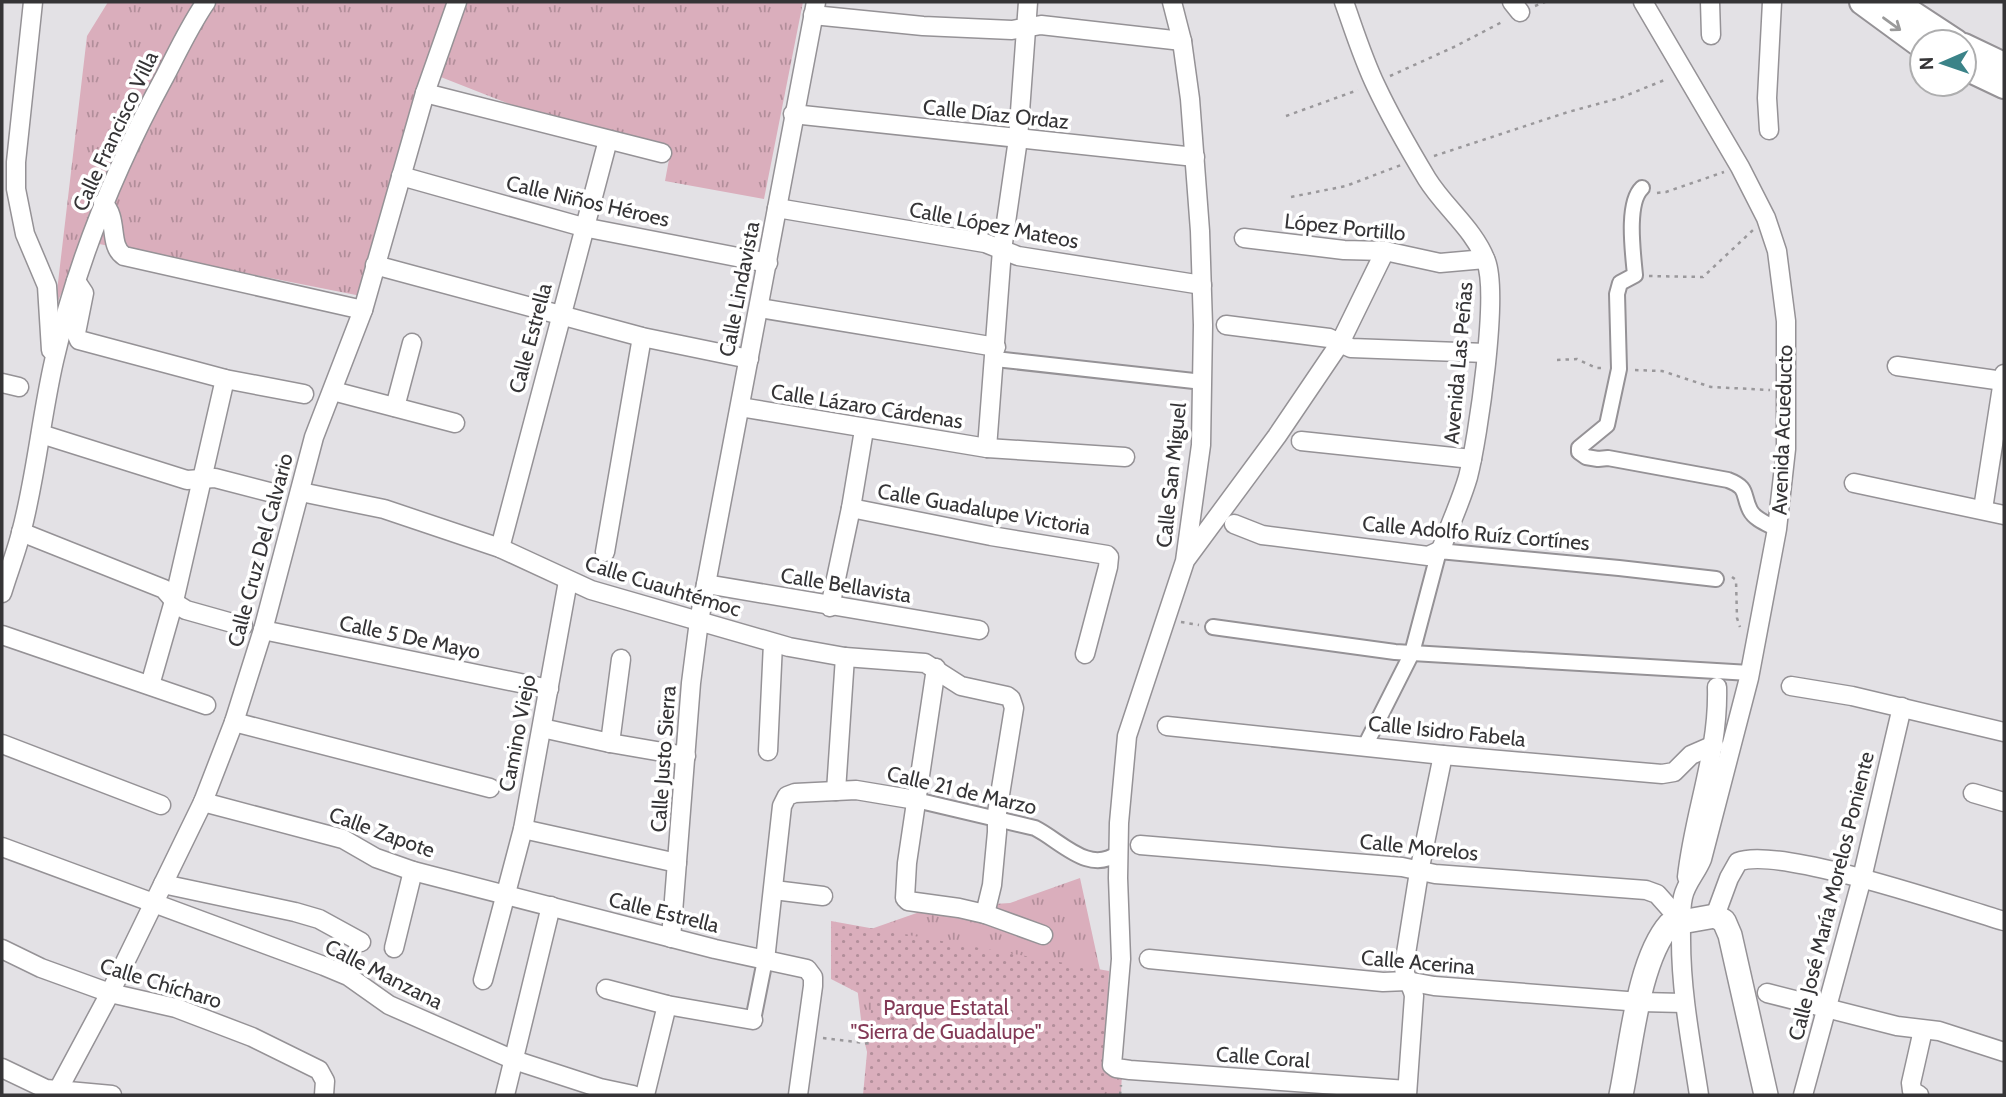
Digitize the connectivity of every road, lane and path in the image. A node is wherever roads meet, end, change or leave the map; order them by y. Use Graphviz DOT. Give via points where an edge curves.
graph roads {
  1 [pos="33,2"];
  2 [pos="206,2"];
  3 [pos="457,2"];
  4 [pos="1028,2"];
  5 [pos="1172,2"];
  6 [pos="1344,2"];
  7 [pos="1545,2"];
  8 [pos="1643,2"];
  9 [pos="1710,2"];
  10 [pos="1772,2"];
  11 [pos="1862,2"];
  12 [pos="1895,2"];
  13 [pos="1516,7"];
  14 [pos="815,8"];
  15 [pos="1027,27"];
  16 [pos="1935,28"];
  17 [pos="1711,35"];
  18 [pos="1908,36"];
  19 [pos="1182,41"];
  20 [pos="1978,53"];
  21 [pos="2004,65"];
  22 [pos="1683,72"];
  23 [pos="1978,74"];
  24 [pos="1374,84"];
  25 [pos="2004,86"];
  26 [pos="425,93"];
  27 [pos="793,114"];
  28 [pos="1286,116"];
  29 [pos="1769,130"];
  30 [pos="1018,139"];
  31 [pos="608,140"];
  32 [pos="662,153"];
  33 [pos="1195,157"];
  34 [pos="1415,159"];
  35 [pos="1740,167"];
  36 [pos="401,176"];
  37 [pos="1642,188"];
  38 [pos="1291,197"];
  39 [pos="103,203"];
  40 [pos="777,208"];
  41 [pos="1766,218"];
  42 [pos="583,227"];
  43 [pos="1244,238"];
  44 [pos="1002,250"];
  45 [pos="1385,251"];
  46 [pos="1485,259"];
  47 [pos="768,262"];
  48 [pos="375,265"];
  49 [pos="1635,275"];
  50 [pos="76,281"];
  51 [pos="1202,285"];
  52 [pos="759,308"];
  53 [pos="362,310"];
  54 [pos="560,315"];
  55 [pos="1226,326"];
  56 [pos="642,337"];
  57 [pos="412,343"];
  58 [pos="1339,343"];
  59 [pos="996,353"];
  60 [pos="1486,353"];
  61 [pos="749,359"];
  62 [pos="1557,360"];
  63 [pos="53,364"];
  64 [pos="1898,366"];
  65 [pos="1619,369"];
  66 [pos="2004,378"];
  67 [pos="225,379"];
  68 [pos="1203,383"];
  69 [pos="333,391"];
  70 [pos="1787,391"];
  71 [pos="304,394"];
  72 [pos="395,407"];
  73 [pos="740,407"];
  74 [pos="455,423"];
  75 [pos="864,429"];
  76 [pos="41,434"];
  77 [pos="1301,441"];
  78 [pos="987,448"];
  79 [pos="1125,457"];
  80 [pos="1472,459"];
  81 [pos="203,478"];
  82 [pos="1854,483"];
  83 [pos="301,492"];
  84 [pos="273,493"];
  85 [pos="851,508"];
  86 [pos="1983,509"];
  87 [pos="2004,514"];
  88 [pos="1234,524"];
  89 [pos="1777,528"];
  90 [pos="21,532"];
  91 [pos="499,548"];
  92 [pos="1439,551"];
  93 [pos="605,552"];
  94 [pos="1185,561"];
  95 [pos="1716,579"];
  96 [pos="568,581"];
  97 [pos="706,584"];
  98 [pos="2,593"];
  99 [pos="174,601"];
  100 [pos="830,607"];
  101 [pos="1166,616"];
  102 [pos="699,621"];
  103 [pos="243,626"];
  104 [pos="1213,627"];
  105 [pos="263,630"];
  106 [pos="979,630"];
  107 [pos="1759,631"];
  108 [pos="2,635"];
  109 [pos="773,642"];
  110 [pos="1412,653"];
  111 [pos="1085,654"];
  112 [pos="845,657"];
  113 [pos="621,659"];
  114 [pos="936,668"];
  115 [pos="1750,673"];
  116 [pos="150,685"];
  117 [pos="1791,686"];
  118 [pos="1717,687"];
  119 [pos="549,689"];
  120 [pos="206,705"];
  121 [pos="1902,707"];
  122 [pos="234,722"];
  123 [pos="1167,726"];
  124 [pos="542,728"];
  125 [pos="2004,732"];
  126 [pos="610,743"];
  127 [pos="2,744"];
  128 [pos="1714,745"];
  129 [pos="1365,746"];
  130 [pos="768,751"];
  131 [pos="1443,755"];
  132 [pos="686,756"];
  133 [pos="490,788"];
  134 [pos="836,791"];
  135 [pos="1973,793"];
  136 [pos="916,800"];
  137 [pos="203,802"];
  138 [pos="2004,802"];
  139 [pos="161,804"];
  140 [pos="997,819"];
  141 [pos="523,829"];
  142 [pos="1140,845"];
  143 [pos="2,847"];
  144 [pos="1118,853"];
  145 [pos="677,863"];
  146 [pos="413,871"];
  147 [pos="1419,872"];
  148 [pos="1861,878"];
  149 [pos="163,884"];
  150 [pos="1685,888"];
  151 [pos="774,890"];
  152 [pos="505,893"];
  153 [pos="823,896"];
  154 [pos="154,903"];
  155 [pos="551,906"];
  156 [pos="985,914"];
  157 [pos="1715,916"];
  158 [pos="1681,921"];
  159 [pos="2004,921"];
  160 [pos="1043,935"];
  161 [pos="671,938"];
  162 [pos="361,942"];
  163 [pos="394,948"];
  164 [pos="2,950"];
  165 [pos="1149,959"];
  166 [pos="765,960"];
  167 [pos="483,980"];
  168 [pos="1407,981"];
  169 [pos="606,989"];
  170 [pos="110,993"];
  171 [pos="1767,993"];
  172 [pos="1640,1002"];
  173 [pos="1684,1003"];
  174 [pos="667,1005"];
  175 [pos="1828,1007"];
  176 [pos="753,1020"];
  177 [pos="1923,1030"];
  178 [pos="806,1036"];
  179 [pos="873,1044"];
  180 [pos="2004,1052"];
  181 [pos="514,1060"];
  182 [pos="2,1068"];
  183 [pos="1116,1068"];
  184 [pos="58,1090"];
  185 [pos="36,1091"];
  186 [pos="1407,1093"];
  187 [pos="112,1095"];
  188 [pos="324,1095"];
  189 [pos="505,1095"];
  190 [pos="633,1095"];
  191 [pos="645,1095"];
  192 [pos="798,1095"];
  193 [pos="1621,1095"];
  194 [pos="1699,1095"];
  195 [pos="1766,1095"];
  196 [pos="1803,1095"];
  197 [pos="1919,1095"];
  1 -- 63 [label="street, Calle Francisco Villa" via="16,189 25,234 47,286"];
  2 -- 39 [label="street, Calle Francisco Villa" via="138,127"];
  3 -- 26 [label="street, Calle Cruz Del Calvario"];
  4 -- 15 [label="street, Calle Lázaro Cárdenas"];
  5 -- 19 [label="street, Calle San Miguel"];
  6 -- 24 [label="street, Avenida Las Peñas"];
  7 -- 13 [label="path"];
  8 -- 22 [label="street, Avenida Acueducto"];
  9 -- 17 [label="street"];
  10 -- 29 [label="street"];
  11 -- 18 [label="main road, one-way"];
  12 -- 16 [label="main road"];
  13 -- 24 [label="path" via="1454,47"];
  14 -- 15 [label="street" via="923,26"];
  14 -- 27 [label="street, Calle Lindavista"];
  15 -- 19 [label="street"];
  15 -- 30 [label="street, Calle Lázaro Cárdenas"];
  19 -- 33 [label="street, Calle San Miguel"];
  20 -- 21 [label="main road"];
  22 -- 34 [label="path" via="1620,98"];
  22 -- 35 [label="street, Avenida Acueducto"];
  23 -- 25 [label="main road"];
  24 -- 28 [label="path"];
  24 -- 34 [label="street, Avenida Las Peñas"];
  26 -- 31 [label="street"];
  26 -- 36 [label="street, Calle Cruz Del Calvario"];
  27 -- 30 [label="street, Calle Díaz Ordaz"];
  27 -- 40 [label="street, Calle Lindavista"];
  30 -- 33 [label="street, Calle Díaz Ordaz"];
  30 -- 44 [label="street, Calle Lázaro Cárdenas"];
  31 -- 32 [label="street"];
  31 -- 42 [label="street, Calle Estrella"];
  33 -- 51 [label="street, Calle San Miguel"];
  34 -- 38 [label="path" via="1346,186"];
  34 -- 46 [label="street, Avenida Las Peñas"];
  35 -- 37 [label="path" via="1666,192"];
  35 -- 41 [label="street, Avenida Acueducto"];
  36 -- 42 [label="street, Calle Niños Héroes"];
  36 -- 48 [label="street, Calle Cruz Del Calvario"];
  37 -- 49 [label="street" via="1632,224"];
  39 -- 50 [label="street, Calle Francisco Villa"];
  39 -- 53 [label="street" via="111,215 117,250 124,256"];
  40 -- 44 [label="street, Calle López Mateos" via="985,243"];
  40 -- 47 [label="street, Calle Lindavista"];
  41 -- 49 [label="path" via="1703,277"];
  41 -- 70 [label="street, Avenida Acueducto" via="1782,279"];
  42 -- 47 [label="street, Calle Niños Héroes"];
  42 -- 54 [label="street, Calle Estrella"];
  43 -- 45 [label="street, López Portillo"];
  44 -- 51 [label="street, Calle López Mateos"];
  44 -- 59 [label="street, Calle Lázaro Cárdenas"];
  45 -- 46 [label="street, López Portillo" via="1440,263"];
  45 -- 58 [label="street"];
  46 -- 60 [label="street, Avenida Las Peñas" via="1490,292"];
  47 -- 52 [label="street, Calle Lindavista"];
  48 -- 53 [label="street, Calle Cruz Del Calvario"];
  48 -- 54 [label="street"];
  49 -- 65 [label="street" via="1620,283 1617,294"];
  50 -- 63 [label="street, Calle Francisco Villa"];
  50 -- 67 [label="street" via="84,293 77,339"];
  51 -- 68 [label="street, Calle San Miguel"];
  52 -- 59 [label="street"];
  52 -- 61 [label="street, Calle Lindavista"];
  53 -- 69 [label="street, Calle Cruz Del Calvario"];
  54 -- 56 [label="street"];
  54 -- 91 [label="street, Calle Estrella"];
  55 -- 58 [label="street"];
  56 -- 61 [label="street"];
  56 -- 93 [label="street"];
  57 -- 72 [label="street"];
  58 -- 60 [label="street" via="1351,348"];
  58 -- 94 [label="street"];
  59 -- 68 [label="street"];
  59 -- 78 [label="street, Calle Lázaro Cárdenas"];
  60 -- 80 [label="street, Avenida Las Peñas"];
  61 -- 73 [label="street, Calle Lindavista"];
  62 -- 65 [label="path" via="1577,359 1595,368"];
  63 -- 76 [label="street, Calle Francisco Villa"];
  64 -- 66 [label="street"];
  65 -- 70 [label="path" via="1662,371 1711,387"];
  65 -- 89 [label="street" via="1607,425 1579,452 1586,457 1728,480 1745,492 1750,511 1760,521"];
  66 -- 86 [label="street"];
  67 -- 71 [label="street"];
  67 -- 81 [label="street"];
  68 -- 94 [label="street, Calle San Miguel" via="1200,465"];
  69 -- 72 [label="street"];
  69 -- 83 [label="street, Calle Cruz Del Calvario" via="314,437"];
  70 -- 89 [label="street, Avenida Acueducto"];
  72 -- 74 [label="street"];
  73 -- 75 [label="street, Calle Lázaro Cárdenas"];
  73 -- 97 [label="street, Calle Lindavista"];
  75 -- 78 [label="street, Calle Lázaro Cárdenas"];
  75 -- 85 [label="street, Calle Guadalupe Victoria"];
  76 -- 81 [label="street" via="187,480"];
  76 -- 90 [label="street, Calle Francisco Villa"];
  77 -- 80 [label="street"];
  78 -- 79 [label="street, Calle Lázaro Cárdenas"];
  80 -- 92 [label="street, Avenida Las Peñas"];
  81 -- 84 [label="street"];
  81 -- 99 [label="street"];
  82 -- 86 [label="street"];
  83 -- 91 [label="street, Calle Cuauhtémoc" via="384,509"];
  83 -- 105 [label="street, Calle Cruz Del Calvario"];
  85 -- 100 [label="street, Calle Guadalupe Victoria"];
  85 -- 111 [label="street, Calle Guadalupe Victoria" via="1109,557"];
  86 -- 87 [label="street"];
  88 -- 92 [label="street, Calle Adolfo Ruíz Cortínes" via="1262,535 1428,556"];
  89 -- 107 [label="street, Avenida Acueducto"];
  90 -- 98 [label="street, Calle Francisco Villa"];
  90 -- 99 [label="street" via="164,589"];
  91 -- 96 [label="street, Calle Cuauhtémoc"];
  92 -- 95 [label="street, Calle Adolfo Ruíz Cortínes"];
  92 -- 110 [label="street, Avenida Las Peñas"];
  94 -- 101 [label="street, Calle San Miguel"];
  95 -- 107 [label="path" via="1730,575 1736,580 1740,627"];
  96 -- 102 [label="street, Calle Cuauhtémoc"];
  96 -- 119 [label="street, Camino Viejo"];
  97 -- 100 [label="street, Calle Bellavista"];
  97 -- 102 [label="street, Calle Justo Sierra"];
  99 -- 103 [label="street" via="186,610"];
  99 -- 116 [label="street"];
  100 -- 106 [label="street, Calle Bellavista"];
  101 -- 104 [label="path"];
  101 -- 144 [label="street, Calle San Miguel" via="1127,736"];
  102 -- 109 [label="street, Calle Cuauhtémoc"];
  102 -- 132 [label="street, Calle Justo Sierra"];
  104 -- 110 [label="street"];
  105 -- 119 [label="street, Calle 5 De Mayo"];
  105 -- 122 [label="street, Calle Cruz Del Calvario"];
  107 -- 115 [label="street, Avenida Acueducto"];
  108 -- 116 [label="street"];
  109 -- 112 [label="street, Calle Cuauhtémoc"];
  109 -- 130 [label="street"];
  110 -- 115 [label="street"];
  110 -- 129 [label="street, Avenida Las Peñas"];
  112 -- 114 [label="street, Calle Cuauhtémoc" via="914,660"];
  112 -- 134 [label="street"];
  113 -- 126 [label="street"];
  114 -- 136 [label="street"];
  114 -- 140 [label="street, Calle Cuauhtémoc" via="961,686 1007,696 1013,703"];
  115 -- 150 [label="street, Avenida Acueducto" via="1702,859"];
  116 -- 120 [label="street"];
  117 -- 121 [label="street"];
  118 -- 128 [label="street"];
  119 -- 124 [label="street, Camino Viejo"];
  121 -- 125 [label="street"];
  121 -- 148 [label="street, Calle José María Morelos Poniente"];
  122 -- 133 [label="street"];
  122 -- 137 [label="street, Calle Cruz Del Calvario"];
  123 -- 129 [label="street, Calle Isidro Fabela"];
  124 -- 126 [label="street"];
  124 -- 141 [label="street, Camino Viejo"];
  126 -- 132 [label="street"];
  127 -- 139 [label="street"];
  128 -- 131 [label="street, Calle Isidro Fabela" via="1690,755 1674,772 1662,774"];
  128 -- 150 [label="street"];
  129 -- 131 [label="street, Calle Isidro Fabela"];
  131 -- 147 [label="street"];
  132 -- 145 [label="street, Calle Justo Sierra"];
  134 -- 136 [label="street, Calle 21 de Marzo"];
  134 -- 151 [label="street, Calle 21 de Marzo" via="787,796 782,806"];
  135 -- 138 [label="street"];
  136 -- 140 [label="street, Calle 21 de Marzo"];
  136 -- 156 [label="street" via="905,898"];
  137 -- 146 [label="street, Calle Zapote" via="343,839 376,858"];
  137 -- 149 [label="street, Calle Cruz Del Calvario"];
  140 -- 144 [label="street, Calle 21 de Marzo" via="1035,828 1089,860 1100,861"];
  140 -- 156 [label="street"];
  141 -- 145 [label="street"];
  141 -- 152 [label="street, Camino Viejo"];
  142 -- 147 [label="street, Calle Morelos"];
  143 -- 154 [label="street, Calle Manzana"];
  144 -- 183 [label="street, Calle San Miguel" via="1121,959 1112,1061"];
  145 -- 161 [label="street, Calle Justo Sierra"];
  146 -- 152 [label="street, Calle Zapote"];
  146 -- 163 [label="street"];
  147 -- 158 [label="street, Calle Morelos" via="1646,890 1664,900"];
  147 -- 168 [label="street" via="1404,966"];
  148 -- 157 [label="street" via="1772,859 1745,859 1733,869"];
  148 -- 159 [label="street"];
  148 -- 175 [label="street, Calle José María Morelos Poniente"];
  149 -- 154 [label="street, Calle Cruz Del Calvario"];
  149 -- 162 [label="street" via="320,919"];
  150 -- 158 [label="street, Avenida Acueducto"];
  151 -- 153 [label="street"];
  151 -- 166 [label="street"];
  152 -- 155 [label="street, Calle Estrella"];
  152 -- 167 [label="street, Camino Viejo"];
  154 -- 170 [label="street, Calle Cruz Del Calvario"];
  154 -- 181 [label="street, Calle Manzana" via="348,976 389,1005"];
  155 -- 161 [label="street, Calle Estrella"];
  155 -- 181 [label="street"];
  156 -- 160 [label="street"];
  157 -- 158 [label="street"];
  157 -- 195 [label="street" via="1724,921 1730,935"];
  158 -- 172 [label="street" via="1670,924 1655,945"];
  158 -- 173 [label="street, Avenida Acueducto"];
  161 -- 166 [label="street, Calle Estrella"];
  164 -- 170 [label="street, Calle Chícharo"];
  165 -- 168 [label="street, Calle Acerina"];
  166 -- 176 [label="street"];
  166 -- 178 [label="street, Calle Estrella" via="811,972"];
  168 -- 172 [label="street, Calle Acerina"];
  168 -- 186 [label="street" via="1414,996"];
  169 -- 174 [label="street"];
  170 -- 184 [label="street, Calle Cruz Del Calvario"];
  170 -- 188 [label="street, Calle Chícharo" via="176,1008 252,1037 319,1070 325,1081"];
  171 -- 175 [label="street"];
  172 -- 173 [label="street, Calle Acerina"];
  172 -- 193 [label="street"];
  173 -- 194 [label="street, Avenida Acueducto"];
  174 -- 176 [label="street"];
  174 -- 191 [label="street"];
  175 -- 177 [label="street"];
  175 -- 196 [label="street, Calle José María Morelos Poniente"];
  177 -- 180 [label="street"];
  177 -- 197 [label="street" via="1910,1083"];
  178 -- 179 [label="path"];
  178 -- 192 [label="street"];
  181 -- 189 [label="street"];
  181 -- 190 [label="street, Calle Manzana"];
  182 -- 185 [label="street"];
  183 -- 186 [label="street, Calle Coral"];
  184 -- 185 [label="street"];
  184 -- 187 [label="street"];
}
